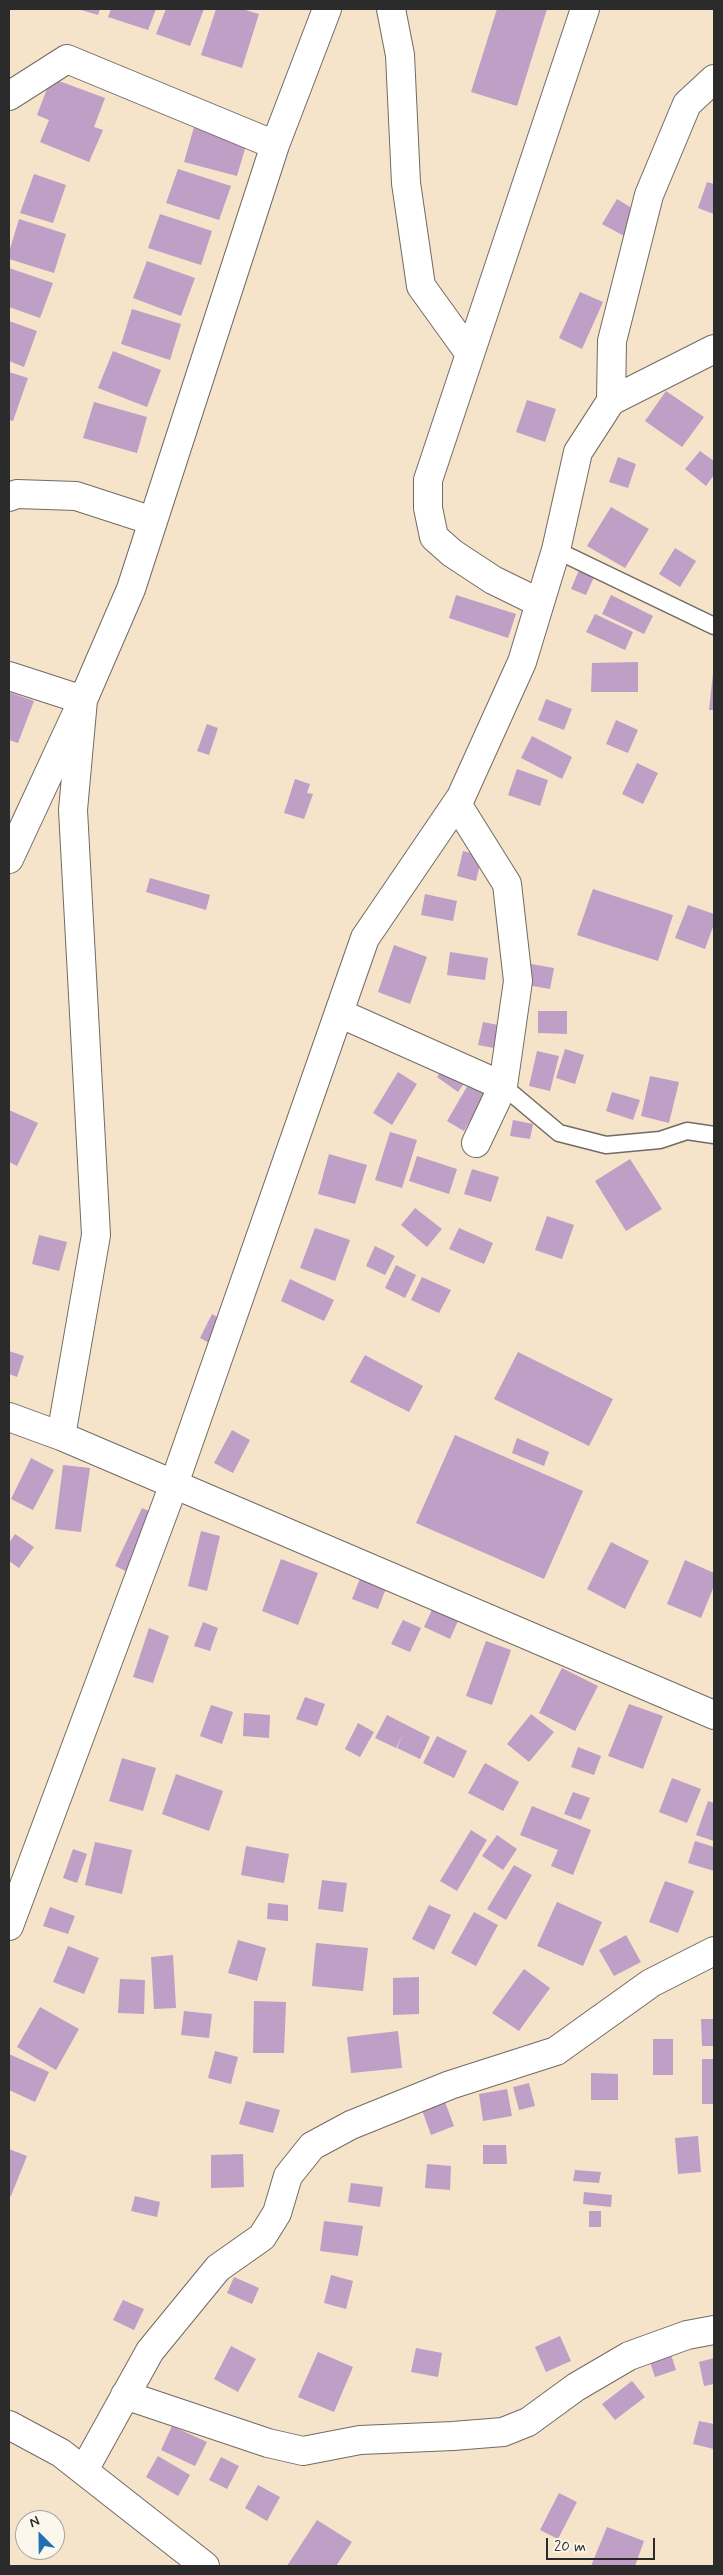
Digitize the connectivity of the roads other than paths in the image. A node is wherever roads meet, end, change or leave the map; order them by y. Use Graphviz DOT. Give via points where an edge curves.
graph roads {
  1 [pos="327,9"];
  2 [pos="391,9"];
  3 [pos="585,9"];
  4 [pos="714,79"];
  5 [pos="9,96"];
  6 [pos="275,145"];
  7 [pos="714,349"];
  8 [pos="470,354"];
  9 [pos="611,401"];
  10 [pos="9,497"];
  11 [pos="153,521"];
  12 [pos="556,550"];
  13 [pos="540,603"];
  14 [pos="714,626"];
  15 [pos="9,676"];
  16 [pos="83,700"];
  17 [pos="457,804"];
  18 [pos="9,859"];
  19 [pos="339,1014"];
  20 [pos="503,1086"];
  21 [pos="714,1135"];
  22 [pos="476,1144"];
  23 [pos="9,1416"];
  24 [pos="61,1436"];
  25 [pos="174,1484"];
  26 [pos="714,1715"];
  27 [pos="9,1926"];
  28 [pos="714,1951"];
  29 [pos="714,2330"];
  30 [pos="125,2395"];
  31 [pos="9,2425"];
  32 [pos="84,2470"];
  33 [pos="205,2566"];
  1 -- 6 [label="street"];
  2 -- 8 [label="street" via="400,55 406,183 421,286"];
  3 -- 8 [label="street"];
  4 -- 9 [label="street" via="687,104 649,195 612,341"];
  5 -- 6 [label="street" via="67,59"];
  6 -- 11 [label="street"];
  7 -- 9 [label="street"];
  8 -- 13 [label="street" via="428,480 428,508 434,537 493,580"];
  9 -- 12 [label="street" via="578,452"];
  10 -- 11 [label="street" via="18,494 76,496"];
  11 -- 16 [label="street" via="131,589"];
  12 -- 13 [label="street"];
  12 -- 14 [label="lane"];
  13 -- 17 [label="street" via="522,662"];
  15 -- 16 [label="street"];
  16 -- 18 [label="street"];
  16 -- 24 [label="street" via="73,810 96,1235"];
  17 -- 19 [label="street" via="364,938"];
  17 -- 20 [label="street" via="507,884 518,981"];
  19 -- 20 [label="street"];
  19 -- 25 [label="street"];
  20 -- 21 [label="lane" via="558,1133 606,1145 660,1140 687,1131"];
  20 -- 22 [label="street"];
  23 -- 24 [label="street"];
  24 -- 25 [label="street"];
  25 -- 26 [label="street"];
  25 -- 27 [label="street"];
  28 -- 30 [label="street" via="651,1983 556,2052 450,2085 351,2125 312,2146 288,2176 277,2213 262,2237 218,2268 150,2351"];
  29 -- 30 [label="street" via="686,2335 629,2356 528,2422 503,2432 360,2440 303,2451 268,2443"];
  30 -- 32 [label="street"];
  31 -- 32 [label="street" via="61,2453"];
  32 -- 33 [label="street"];
}
